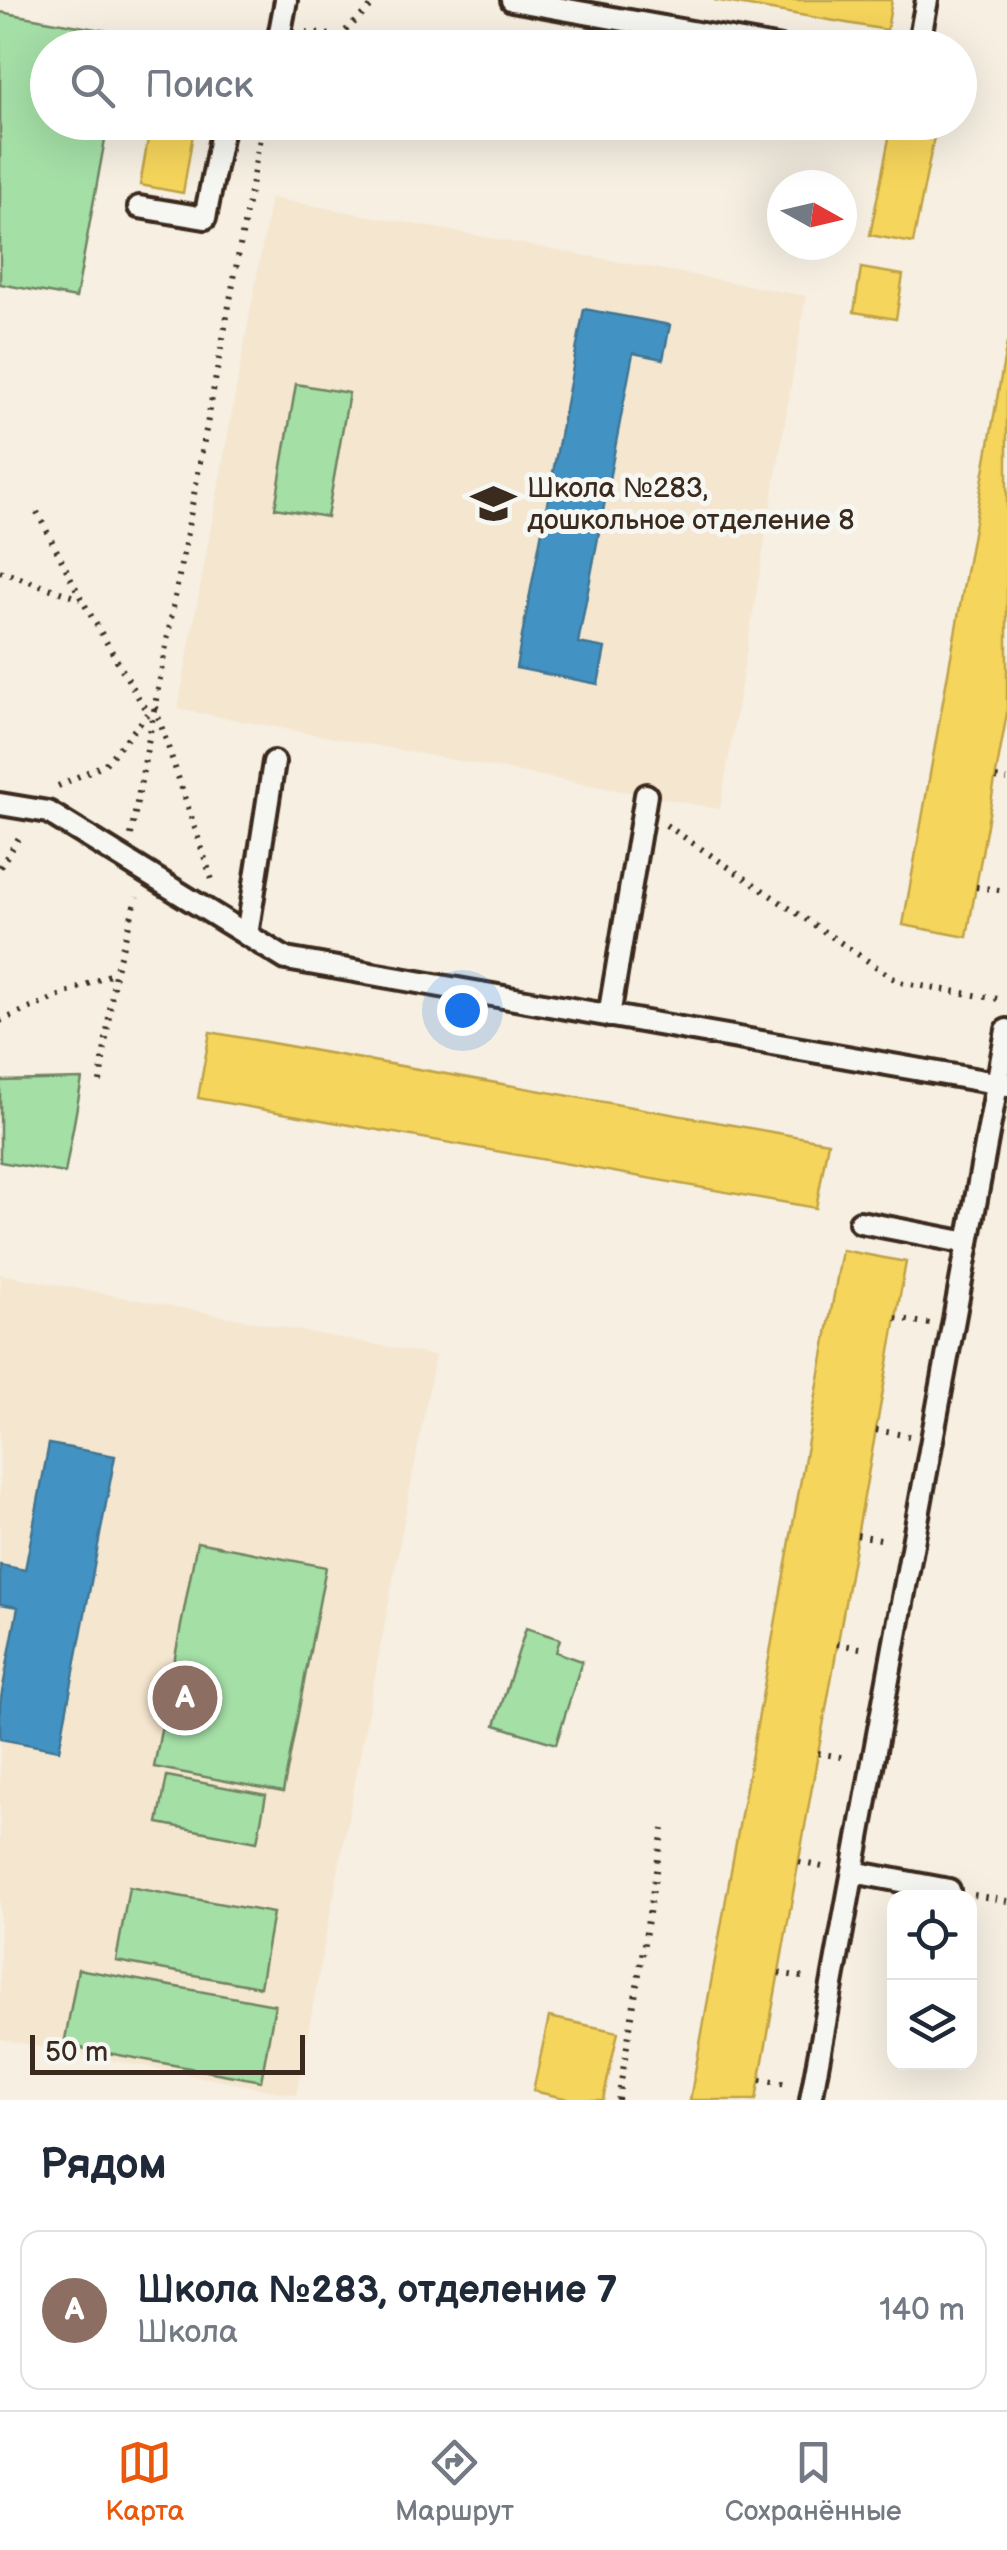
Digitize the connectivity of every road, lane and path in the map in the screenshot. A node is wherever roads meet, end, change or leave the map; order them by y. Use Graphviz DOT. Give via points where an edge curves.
graph roads {
  1 [pos="286,0"];
  2 [pos="378,0"];
  3 [pos="512,0"];
  4 [pos="927,0"];
  5 [pos="280,30"];
  6 [pos="346,30"];
  7 [pos="680,30"];
  8 [pos="921,30"];
  9 [pos="220,140"];
  10 [pos="260,140"];
  11 [pos="139,207"];
  12 [pos="36,512"];
  13 [pos="0,571"];
  14 [pos="82,600"];
  15 [pos="155,706"];
  16 [pos="148,714"];
  17 [pos="274,762"];
  18 [pos="996,778"];
  19 [pos="1007,780"];
  20 [pos="50,789"];
  21 [pos="646,802"];
  22 [pos="0,804"];
  23 [pos="126,860"];
  24 [pos="144,872"];
  25 [pos="976,886"];
  26 [pos="1007,892"];
  27 [pos="225,922"];
  28 [pos="247,935"];
  29 [pos="115,972"];
  30 [pos="1007,1001"];
  31 [pos="609,1016"];
  32 [pos="0,1021"];
  33 [pos="1007,1030"];
  34 [pos="100,1082"];
  35 [pos="1002,1084"];
  36 [pos="860,1222"];
  37 [pos="968,1242"];
  38 [pos="664,1829"];
  39 [pos="853,1872"];
  40 [pos="948,1890"];
  41 [pos="993,1899"];
  42 [pos="1007,1901"];
  43 [pos="618,2100"];
  44 [pos="811,2100"];
  1 -- 5 [label="lane"];
  2 -- 6 [label="path"];
  3 -- 7 [label="lane"];
  4 -- 8 [label="lane"];
  9 -- 11 [label="lane" via="205,218"];
  10 -- 15 [label="path"];
  12 -- 14 [label="path"];
  13 -- 14 [label="path"];
  14 -- 16 [label="path"];
  15 -- 16 [label="path"];
  15 -- 23 [label="path"];
  15 -- 27 [label="path"];
  16 -- 20 [label="path" via="105,764"];
  17 -- 28 [label="lane"];
  18 -- 19 [label="path"];
  21 -- 30 [label="path" via="899,982"];
  21 -- 31 [label="lane"];
  22 -- 23 [label="lane" via="48,812"];
  23 -- 24 [label="lane"];
  24 -- 27 [label="lane"];
  24 -- 29 [label="path"];
  25 -- 26 [label="path"];
  27 -- 28 [label="lane"];
  28 -- 31 [label="lane" via="286,959"];
  29 -- 32 [label="path"];
  29 -- 34 [label="path"];
  31 -- 35 [label="lane"];
  33 -- 35 [label="lane"];
  35 -- 37 [label="lane"];
  36 -- 37 [label="lane"];
  37 -- 39 [label="lane"];
  38 -- 43 [label="path"];
  39 -- 40 [label="lane"];
  39 -- 44 [label="lane"];
  41 -- 42 [label="path"];
}
